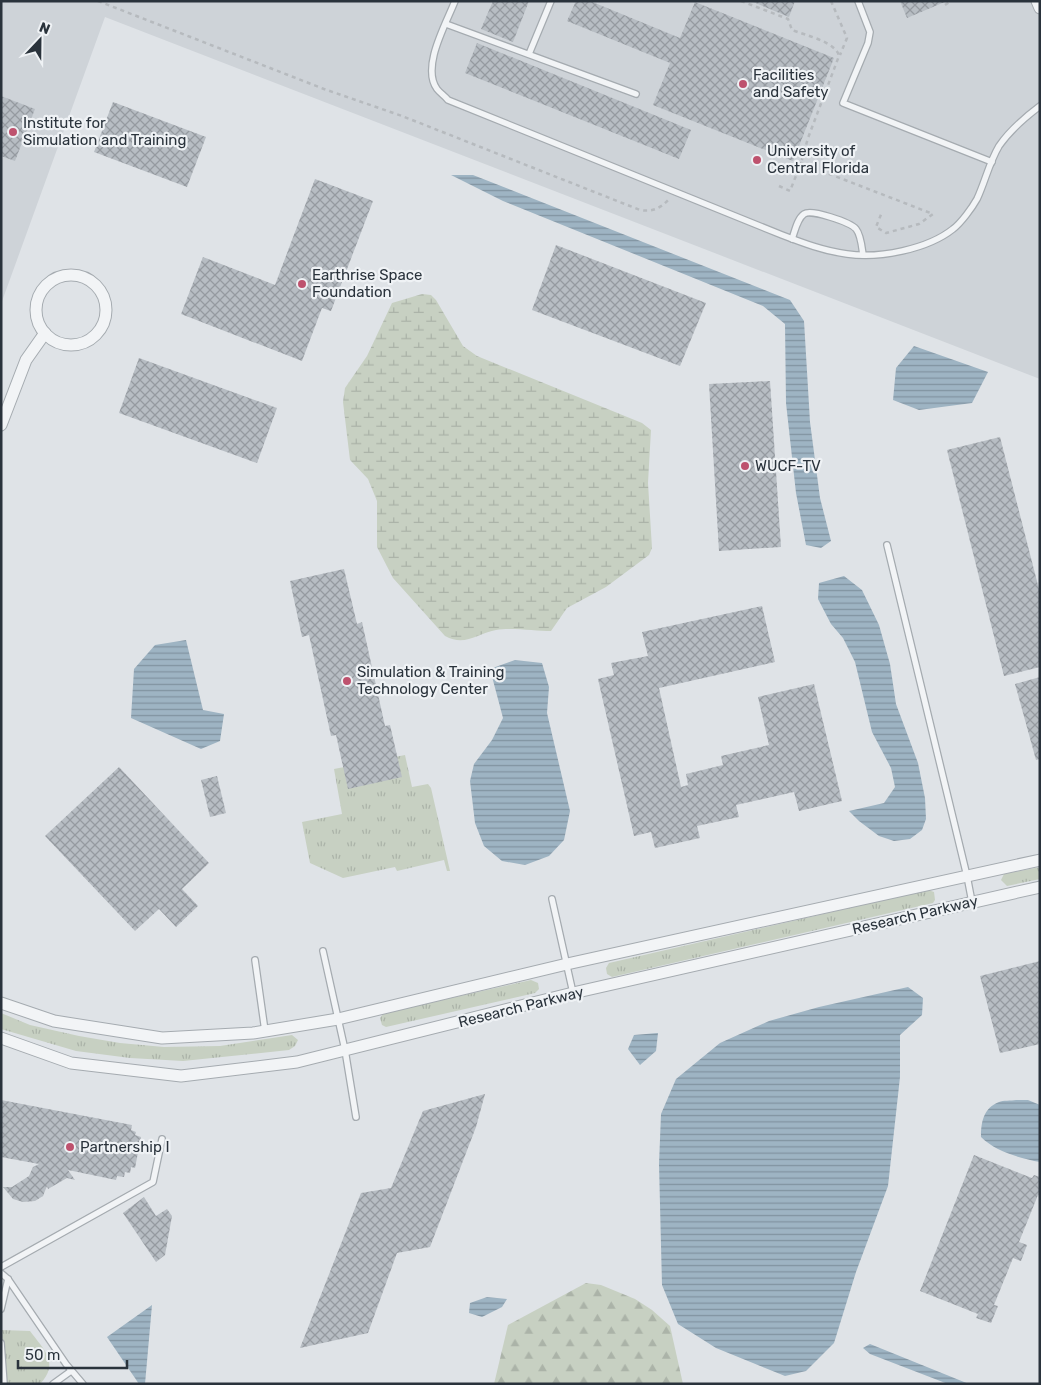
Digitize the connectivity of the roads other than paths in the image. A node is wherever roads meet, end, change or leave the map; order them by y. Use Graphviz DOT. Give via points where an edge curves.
graph roads {
  1 [pos="455,1"];
  2 [pos="551,1"];
  3 [pos="858,1"];
  4 [pos="1037,1"];
  5 [pos="1040,8"];
  6 [pos="446,24"];
  7 [pos="529,54"];
  8 [pos="636,94"];
  9 [pos="1040,106"];
  10 [pos="992,162"];
  11 [pos="792,239"];
  12 [pos="863,256"];
  13 [pos="45,333"];
  14 [pos="1,426"];
  15 [pos="887,545"];
  16 [pos="1040,860"];
  17 [pos="967,876"];
  18 [pos="1040,887"];
  19 [pos="552,899"];
  20 [pos="972,902"];
  21 [pos="323,951"];
  22 [pos="255,960"];
  23 [pos="567,964"];
  24 [pos="574,993"];
  25 [pos="1,1003"];
  26 [pos="338,1019"];
  27 [pos="265,1031"];
  28 [pos="1,1038"];
  29 [pos="345,1050"];
  30 [pos="356,1117"];
  31 [pos="162,1139"];
  32 [pos="1,1267"];
  33 [pos="1,1273"];
  34 [pos="8,1279"];
  35 [pos="1,1309"];
  36 [pos="1,1343"];
  37 [pos="71,1371"];
  38 [pos="4,1384"];
  39 [pos="53,1384"];
  40 [pos="83,1384"];
  1 -- 6 [label="lane"];
  2 -- 7 [label="lane"];
  3 -- 10 [label="lane" via="870,32 843,103"];
  4 -- 5 [label="street"];
  6 -- 7 [label="lane"];
  6 -- 11 [label="lane" via="432,59 431,72 436,88 448,100"];
  7 -- 8 [label="lane"];
  9 -- 10 [label="lane" via="1012,129"];
  10 -- 12 [label="lane" via="976,200 954,228 935,240 908,249"];
  11 -- 12 [label="lane" via="818,248"];
  11 -- 12 [label="lane" via="799,219 814,212 856,228"];
  13 -- 13 [label="street" via="54,340 70,344 87,341 96,334 106,314 102,294 96,286 88,279 67,275 55,278 45,286 38,296 36,308 37,320"];
  13 -- 14 [label="street" via="26,360"];
  15 -- 17 [label="lane"];
  16 -- 17 [label="street, Research Parkway"];
  17 -- 20 [label="lane"];
  17 -- 23 [label="street, Research Parkway"];
  18 -- 20 [label="street, Research Parkway"];
  19 -- 23 [label="lane"];
  20 -- 24 [label="street, Research Parkway"];
  21 -- 26 [label="lane"];
  22 -- 27 [label="lane"];
  23 -- 24 [label="lane"];
  23 -- 26 [label="street, Research Parkway"];
  24 -- 29 [label="street, Research Parkway"];
  25 -- 27 [label="street, Research Parkway" via="54,1021 162,1038"];
  26 -- 27 [label="street, Research Parkway"];
  26 -- 29 [label="lane"];
  28 -- 29 [label="street, Research Parkway" via="70,1063 181,1076 297,1062"];
  29 -- 30 [label="lane"];
  31 -- 32 [label="lane" via="153,1182"];
  33 -- 34 [label="lane"];
  34 -- 35 [label="lane"];
  34 -- 37 [label="lane"];
  36 -- 38 [label="lane"];
  37 -- 39 [label="lane"];
  37 -- 40 [label="lane"];
}
